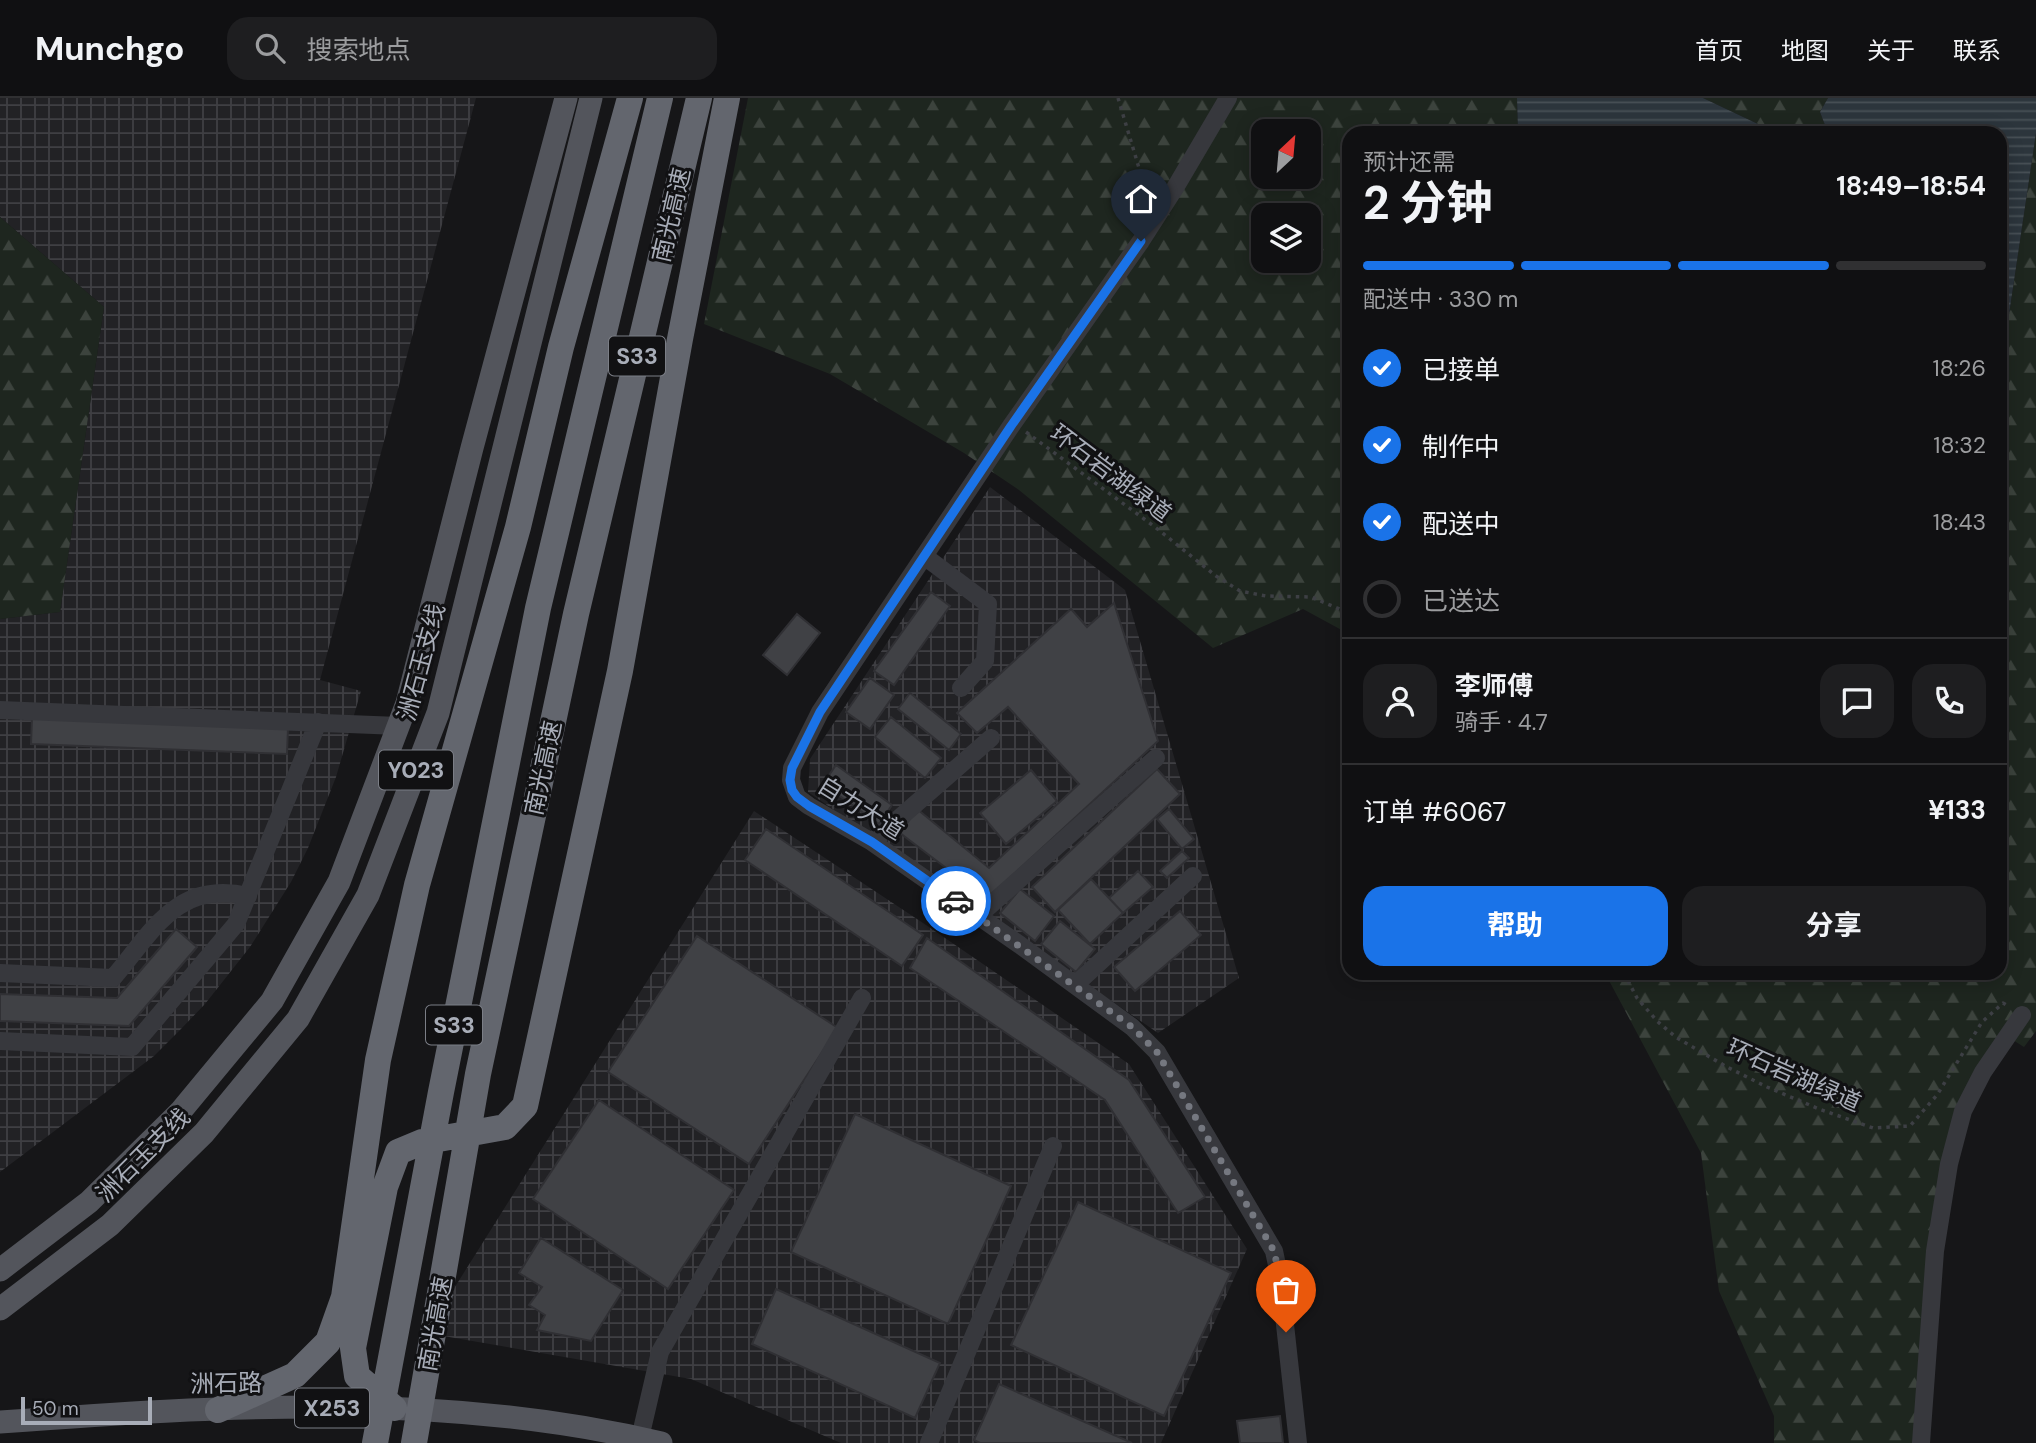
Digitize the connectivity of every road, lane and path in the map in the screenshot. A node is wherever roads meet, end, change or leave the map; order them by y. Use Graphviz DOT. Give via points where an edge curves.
graph roads {
  1 [pos="566,98"];
  2 [pos="591,98"];
  3 [pos="630,98"];
  4 [pos="660,98"];
  5 [pos="699,98"];
  6 [pos="727,98"];
  7 [pos="1118,98"];
  8 [pos="1227,98"];
  9 [pos="1154,220"];
  10 [pos="1022,429"];
  11 [pos="924,556"];
  12 [pos="1342,610"];
  13 [pos="961,688"];
  14 [pos="0,710"];
  15 [pos="318,722"];
  16 [pos="399,726"];
  17 [pos="991,738"];
  18 [pos="1156,758"];
  19 [pos="872,842"];
  20 [pos="1193,876"];
  21 [pos="248,896"];
  22 [pos="978,916"];
  23 [pos="0,974"];
  24 [pos="1628,980"];
  25 [pos="1075,985"];
  26 [pos="862,998"];
  27 [pos="2022,1015"];
  28 [pos="0,1041"];
  29 [pos="1053,1146"];
  30 [pos="0,1270"];
  31 [pos="0,1309"];
  32 [pos="0,1406"];
  33 [pos="394,1408"];
  34 [pos="168,1410"];
  35 [pos="218,1410"];
  36 [pos="0,1422"];
  37 [pos="650,1440"];
  38 [pos="375,1443"];
  39 [pos="414,1443"];
  40 [pos="929,1443"];
  41 [pos="1298,1443"];
  42 [pos="1921,1443"];
  1 -- 16 [label="main road, 洲石玉支线 / Y023"];
  2 -- 31 [label="main road, 洲石玉支线 / Y023" via="438,713 368,895 298,1019 204,1133 110,1225"];
  3 -- 35 [label="highway" via="561,347 519,527 417,885 378,1060 344,1297 328,1342 295,1375"];
  4 -- 38 [label="highway, 南光高速 / S33" via="538,608"];
  5 -- 39 [label="highway, 南光高速 / S33" via="576,614 478,1074"];
  6 -- 33 [label="highway" via="620,671 525,1106 505,1127 422,1142 398,1152 386,1187 353,1348 357,1376"];
  7 -- 9 [label="path"];
  8 -- 9 [label="street, 自力大道"];
  9 -- 11 [label="street, 自力大道"];
  10 -- 12 [label="path, 环石岩湖绿道" via="1240,591 1311,597"];
  11 -- 13 [label="street" via="988,604 985,661"];
  11 -- 19 [label="street, 自力大道" via="820,712 792,768 790,780 797,797"];
  14 -- 15 [label="street"];
  15 -- 16 [label="street"];
  15 -- 21 [label="street"];
  16 -- 30 [label="main road, 洲石玉支线 / Y023" via="339,882 272,1001 180,1112 99,1193"];
  17 -- 19 [label="street"];
  18 -- 22 [label="street"];
  19 -- 22 [label="street, 自力大道"];
  20 -- 25 [label="street"];
  21 -- 23 [label="street" via="215,892 184,901 113,978"];
  21 -- 28 [label="street" via="236,924 132,1047"];
  22 -- 25 [label="street, 自力大道"];
  24 -- 27 [label="path, 环石岩湖绿道" via="1637,998 1677,1038 1767,1087 1874,1128 1910,1126 1937,1095 1982,1023 2003,1003"];
  25 -- 41 [label="street, 自力大道" via="1132,1027 1157,1052 1274,1251"];
  26 -- 37 [label="street" via="660,1352"];
  27 -- 42 [label="street" via="1983,1072 1964,1111 1949,1164 1935,1251"];
  29 -- 40 [label="street"];
  32 -- 34 [label="main road"];
  33 -- 35 [label="main road, 洲石路 / X253"];
  33 -- 37 [label="main road, 洲石路 / X253" via="496,1415"];
  34 -- 35 [label="main road, 洲石路 / X253"];
  34 -- 36 [label="main road, 洲石路 / X253"];
}
